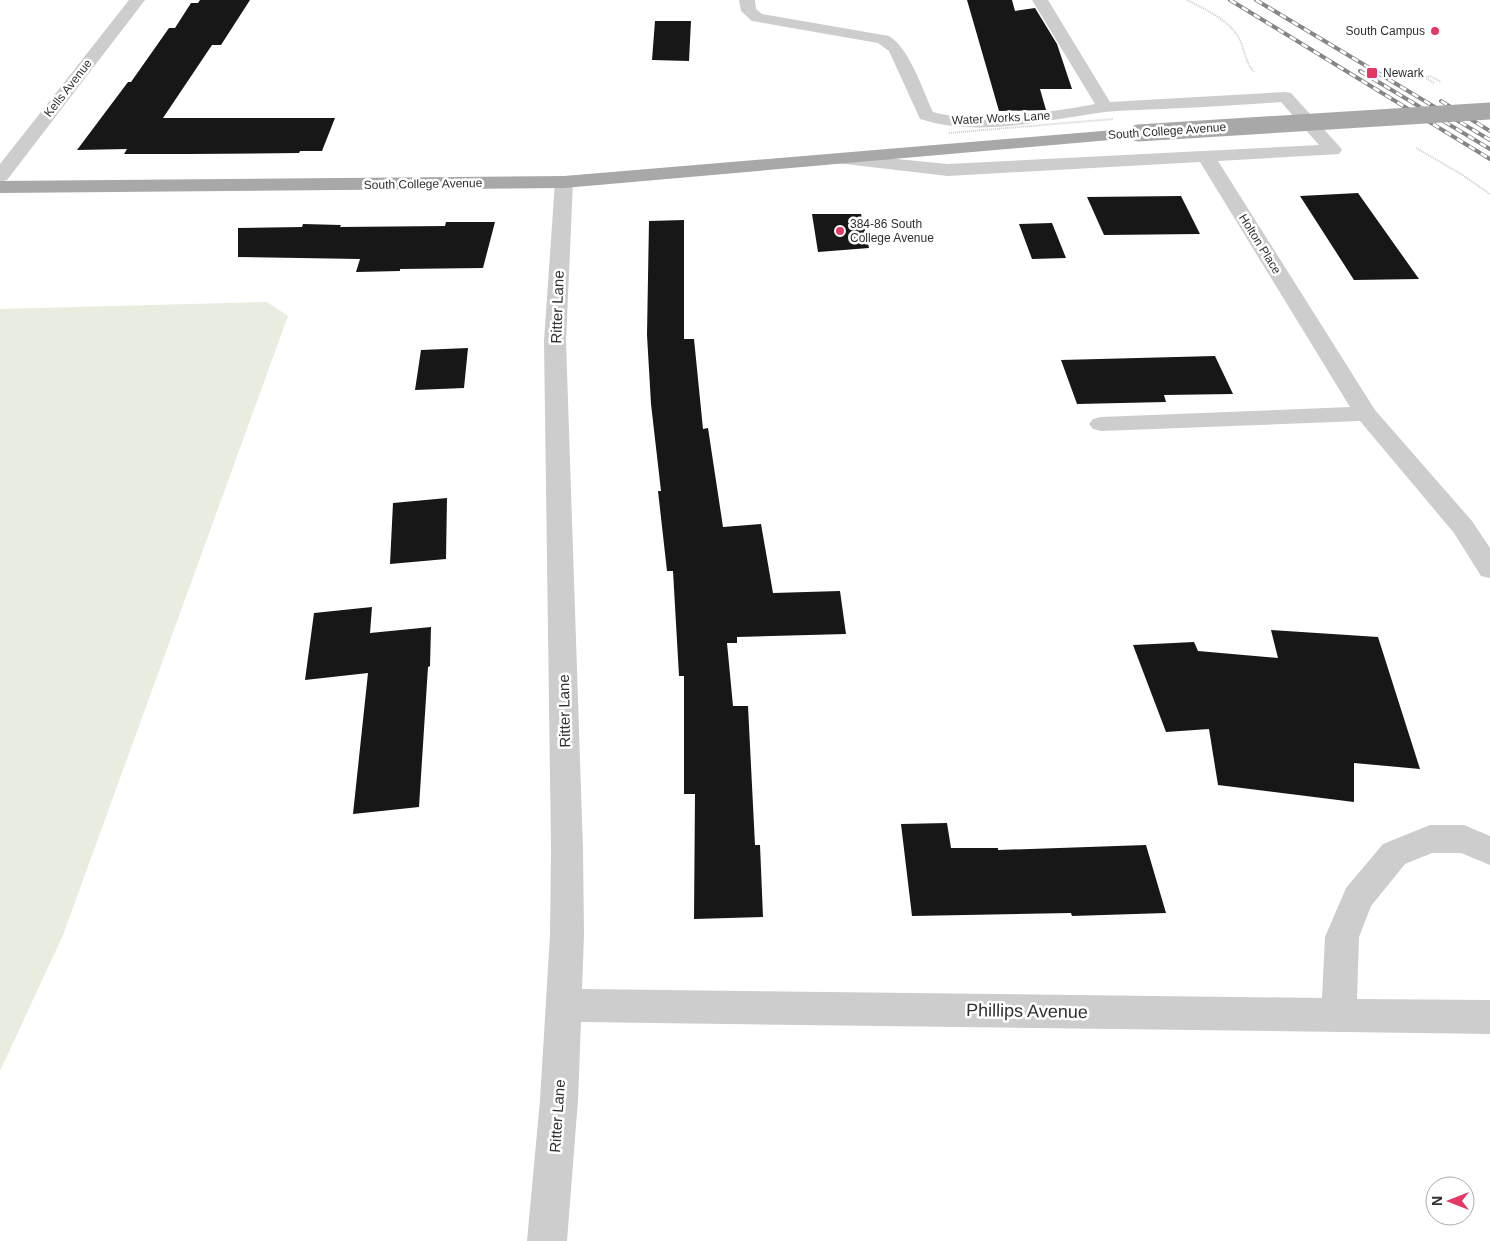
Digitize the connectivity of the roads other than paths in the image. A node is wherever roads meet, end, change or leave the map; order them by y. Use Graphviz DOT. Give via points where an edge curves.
graph roads {
  1 [pos="136,0"];
  2 [pos="1040,0"];
  3 [pos="750,8"];
  4 [pos="1105,108"];
  5 [pos="1490,111"];
  6 [pos="1333,150"];
  7 [pos="1205,156"];
  8 [pos="845,158"];
  9 [pos="0,176"];
  10 [pos="564,182"];
  11 [pos="0,187"];
  12 [pos="1366,414"];
  13 [pos="1101,424"];
  14 [pos="1490,569"];
  15 [pos="1490,850"];
  16 [pos="565,1005"];
  17 [pos="1338,1015"];
  18 [pos="1490,1017"];
  19 [pos="547,1241"];
  1 -- 9 [label="street, Kells Avenue"];
  2 -- 4 [label="street"];
  3 -- 4 [label="street, Water Works Lane" via="790,24 883,39 896,50 926,115 939,121 1045,116"];
  4 -- 6 [label="street, Water Works Lane" via="1285,97"];
  5 -- 8 [label="main road, South College Avenue, bridge" via="1138,133"];
  6 -- 7 [label="street, South College Avenue"];
  7 -- 8 [label="street, South College Avenue" via="948,170"];
  7 -- 12 [label="street, Holton Place"];
  8 -- 10 [label="main road, South College Avenue"];
  10 -- 11 [label="main road, South College Avenue"];
  10 -- 16 [label="street, Ritter Lane" via="555,341 567,849"];
  12 -- 13 [label="street"];
  12 -- 14 [label="street, Holton Place" via="1463,527"];
  15 -- 17 [label="street" via="1464,839 1430,839 1394,854 1358,898 1342,937"];
  16 -- 17 [label="street, Phillips Avenue"];
  16 -- 19 [label="street, Ritter Lane"];
  17 -- 18 [label="street, Phillips Avenue"];
}
